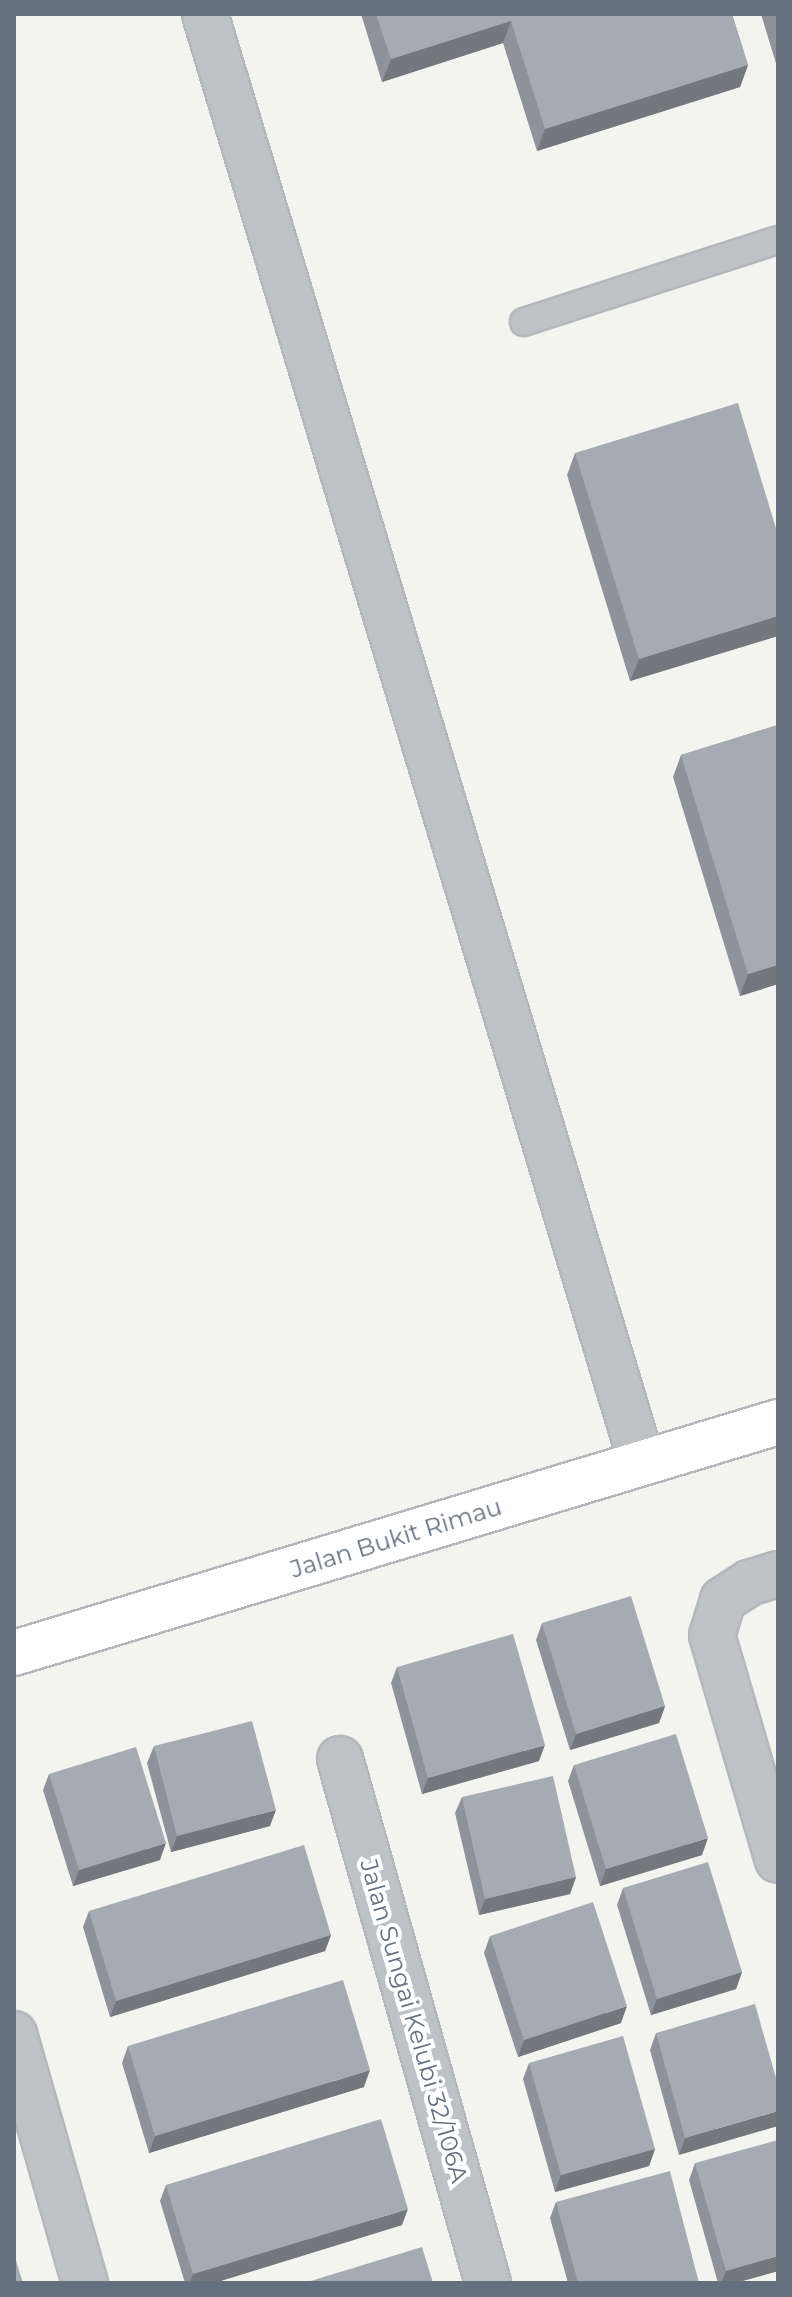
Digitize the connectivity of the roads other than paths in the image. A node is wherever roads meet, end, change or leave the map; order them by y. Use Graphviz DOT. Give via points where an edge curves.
graph roads {
  1 [pos="205,14"];
  2 [pos="778,240"];
  3 [pos="524,322"];
  4 [pos="778,1422"];
  5 [pos="642,1463"];
  6 [pos="778,1574"];
  7 [pos="14,1653"];
  8 [pos="340,1759"];
  9 [pos="778,1860"];
  10 [pos="14,2034"];
  11 [pos="85,2283"];
  12 [pos="488,2283"];
  1 -- 5 [label="street"];
  2 -- 3 [label="lane"];
  4 -- 5 [label="street, Jalan Bukit Rimau"];
  5 -- 7 [label="street, Jalan Bukit Rimau"];
  6 -- 9 [label="street" via="749,1583 723,1600 712,1635"];
  8 -- 12 [label="street, Jalan Sungai Kelubi 32/106A"];
  10 -- 11 [label="street"];
}
